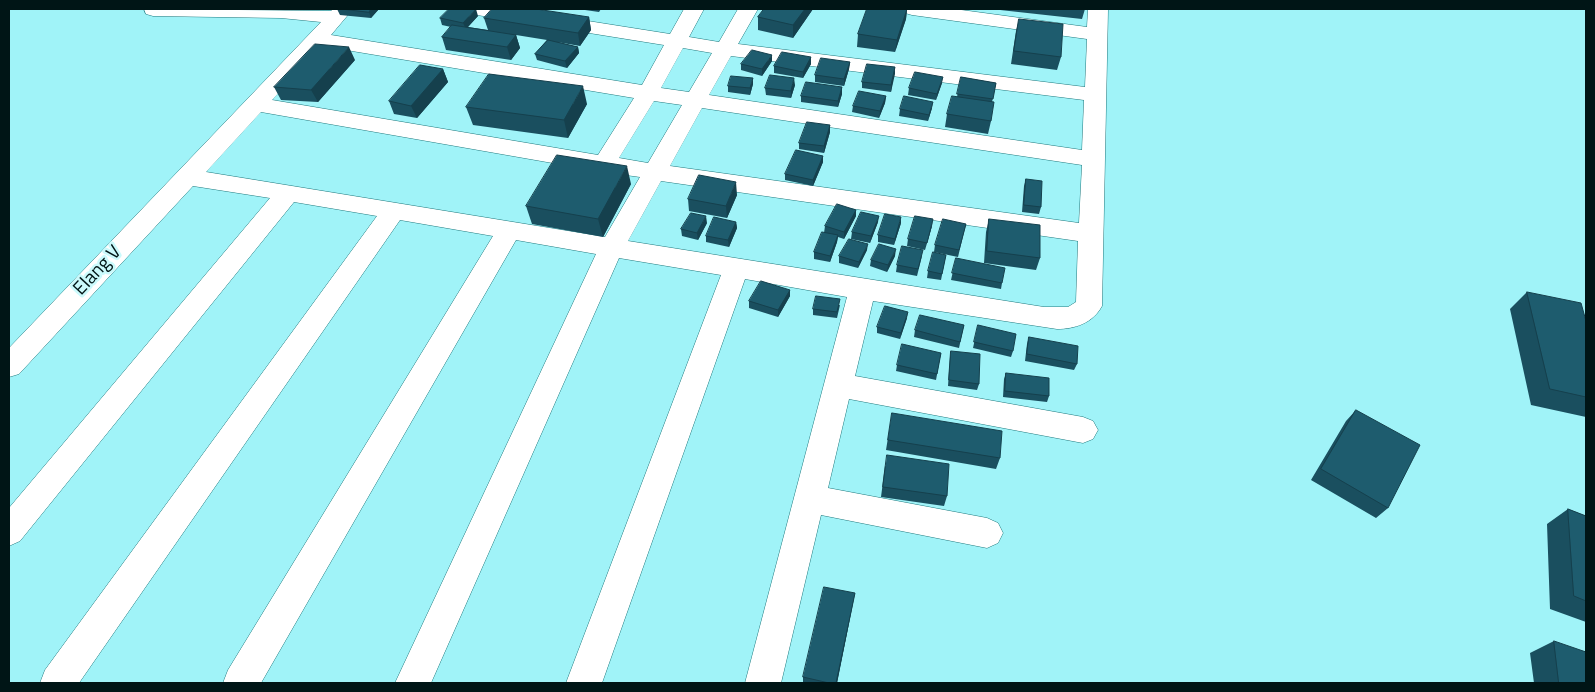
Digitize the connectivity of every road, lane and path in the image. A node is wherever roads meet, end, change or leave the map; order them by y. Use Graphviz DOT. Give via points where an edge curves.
graph roads {
  1 [pos="477,9"];
  2 [pos="694,9"];
  3 [pos="748,9"];
  4 [pos="912,9"];
  5 [pos="1098,9"];
  6 [pos="154,10"];
  7 [pos="210,10"];
  8 [pos="339,13"];
  9 [pos="1098,34"];
  10 [pos="316,39"];
  11 [pos="677,40"];
  12 [pos="725,48"];
  13 [pos="648,93"];
  14 [pos="1096,95"];
  15 [pos="697,100"];
  16 [pos="255,104"];
  17 [pos="1093,159"];
  18 [pos="604,164"];
  19 [pos="655,172"];
  20 [pos="187,177"];
  21 [pos="290,192"];
  22 [pos="394,210"];
  23 [pos="509,230"];
  24 [pos="1091,234"];
  25 [pos="611,248"];
  26 [pos="736,269"];
  27 [pos="862,291"];
  28 [pos="9,366"];
  29 [pos="838,385"];
  30 [pos="1083,430"];
  31 [pos="810,499"];
  32 [pos="9,531"];
  33 [pos="987,533"];
  34 [pos="58,683"];
  35 [pos="241,683"];
  36 [pos="413,683"];
  37 [pos="584,683"];
  38 [pos="763,683"];
  1 -- 11 [label="street"];
  2 -- 11 [label="street"];
  3 -- 12 [label="street"];
  4 -- 9 [label="street"];
  5 -- 9 [label="street"];
  6 -- 7 [label="street"];
  7 -- 8 [label="street"];
  8 -- 10 [label="street, Elang V"];
  9 -- 14 [label="street"];
  10 -- 13 [label="street"];
  10 -- 16 [label="street, Elang V"];
  11 -- 12 [label="street"];
  11 -- 13 [label="street"];
  12 -- 14 [label="street"];
  12 -- 15 [label="street"];
  13 -- 15 [label="street"];
  13 -- 18 [label="street"];
  14 -- 17 [label="street"];
  15 -- 17 [label="street"];
  15 -- 19 [label="street"];
  16 -- 18 [label="street"];
  16 -- 20 [label="street, Elang V"];
  17 -- 24 [label="street"];
  18 -- 19 [label="street"];
  19 -- 24 [label="street"];
  19 -- 25 [label="street"];
  20 -- 21 [label="street"];
  20 -- 28 [label="street, Elang V"];
  21 -- 22 [label="street"];
  21 -- 32 [label="street"];
  22 -- 23 [label="street"];
  22 -- 34 [label="street"];
  23 -- 25 [label="street"];
  23 -- 35 [label="street"];
  24 -- 27 [label="street" via="1089,306 1082,314 1071,318 1044,318"];
  25 -- 26 [label="street"];
  25 -- 36 [label="street"];
  26 -- 27 [label="street"];
  26 -- 37 [label="street"];
  27 -- 29 [label="street"];
  29 -- 30 [label="street"];
  29 -- 31 [label="street"];
  31 -- 33 [label="street"];
  31 -- 38 [label="street"];
}
